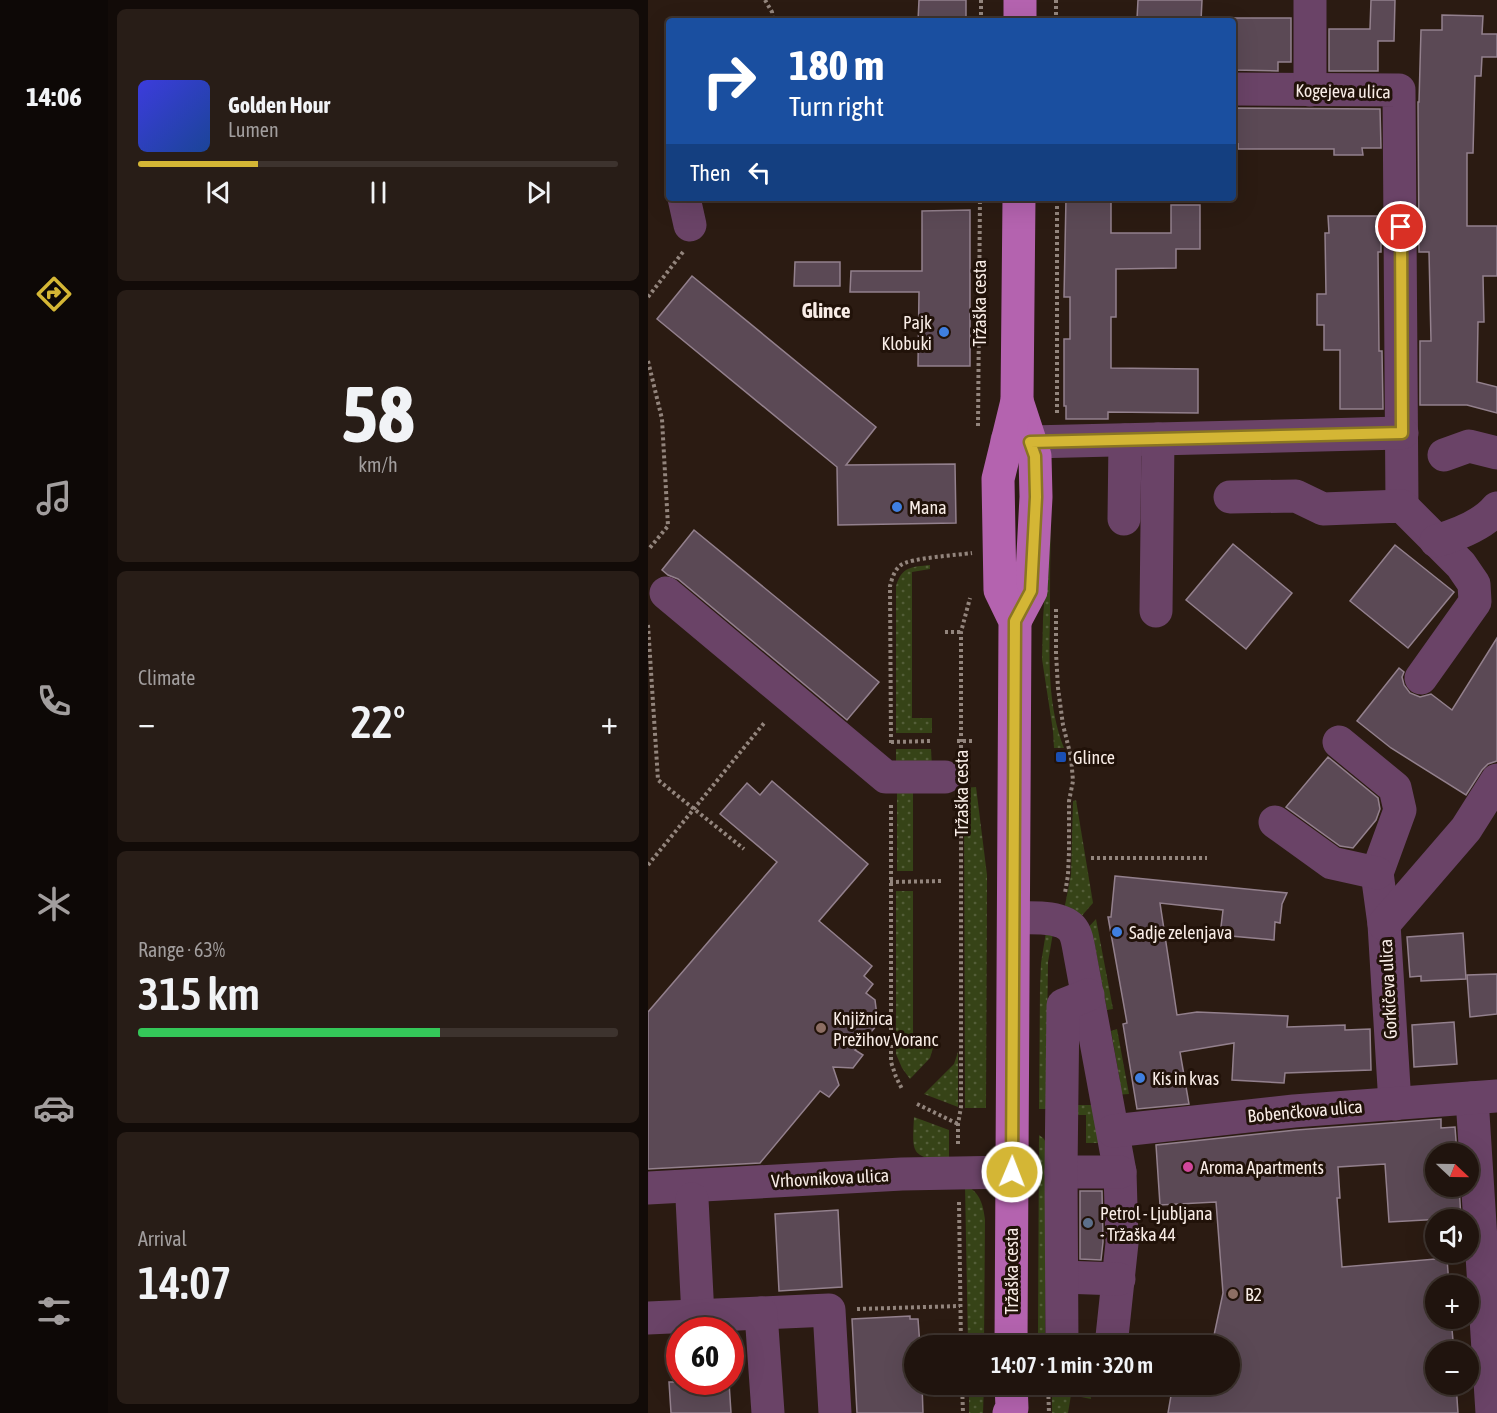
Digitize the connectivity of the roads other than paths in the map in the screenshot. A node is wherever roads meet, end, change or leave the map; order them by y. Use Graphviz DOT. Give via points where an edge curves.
graph roads {
  1 [pos="1020,0"];
  2 [pos="1310,0"];
  3 [pos="1020,18"];
  4 [pos="1236,89"];
  5 [pos="1310,90"];
  6 [pos="1019,201"];
  7 [pos="1402,433"];
  8 [pos="1158,439"];
  9 [pos="1005,440"];
  10 [pos="1125,440"];
  11 [pos="1497,453"];
  12 [pos="1444,455"];
  13 [pos="1230,497"];
  14 [pos="1402,506"];
  15 [pos="1497,508"];
  16 [pos="1124,519"];
  17 [pos="1436,541"];
  18 [pos="666,593"];
  19 [pos="1156,610"];
  20 [pos="1421,678"];
  21 [pos="1339,742"];
  22 [pos="1497,780"];
  23 [pos="956,781"];
  24 [pos="1275,822"];
  25 [pos="1377,873"];
  26 [pos="1014,918"];
  27 [pos="1384,924"];
  28 [pos="1088,995"];
  29 [pos="1485,1097"];
  30 [pos="1395,1104"];
  31 [pos="1113,1131"];
  32 [pos="1012,1172"];
  33 [pos="1061,1172"];
  34 [pos="1120,1172"];
  35 [pos="648,1188"];
  36 [pos="692,1199"];
  37 [pos="1062,1277"];
  38 [pos="1119,1279"];
  39 [pos="761,1313"];
  40 [pos="698,1316"];
  41 [pos="648,1318"];
  42 [pos="1011,1335"];
  43 [pos="1062,1335"];
  44 [pos="1112,1335"];
  45 [pos="768,1413"];
  46 [pos="835,1413"];
  47 [pos="1492,1413"];
  1 -- 3 [label="main road"];
  2 -- 5 [label="street"];
  4 -- 5 [label="street, Kogejeva ulica"];
  5 -- 7 [label="street, Kogejeva ulica" via="1399,90"];
  6 -- 9 [label="main road, Tržaška cesta" via="1017,401"];
  7 -- 8 [label="street"];
  7 -- 14 [label="street, Kogejeva ulica"];
  8 -- 10 [label="street"];
  8 -- 19 [label="street"];
  9 -- 10 [label="street"];
  9 -- 26 [label="main road, Tržaška cesta" via="998,479 1000,590 1015,621"];
  10 -- 16 [label="street"];
  11 -- 12 [label="street" via="1469,446"];
  13 -- 14 [label="street" via="1296,496 1323,509"];
  14 -- 17 [label="street"];
  15 -- 17 [label="street" via="1456,535"];
  17 -- 20 [label="street" via="1474,584 1475,602"];
  18 -- 23 [label="street" via="885,777"];
  21 -- 25 [label="street" via="1395,788 1400,810"];
  22 -- 27 [label="street" via="1466,829"];
  24 -- 25 [label="street" via="1332,863"];
  25 -- 27 [label="street, Gorkičeva ulica"];
  26 -- 28 [label="street" via="1050,919 1071,928"];
  26 -- 32 [label="main road, Tržaška cesta"];
  27 -- 30 [label="street, Gorkičeva ulica"];
  28 -- 31 [label="street"];
  28 -- 33 [label="street" via="1063,1005"];
  29 -- 30 [label="street, Bobenčkova ulica"];
  29 -- 47 [label="street"];
  30 -- 31 [label="street, Bobenčkova ulica"];
  31 -- 34 [label="street"];
  32 -- 35 [label="street, Vrhovnikova ulica"];
  32 -- 42 [label="main road, Tržaška cesta"];
  33 -- 34 [label="street"];
  33 -- 37 [label="street"];
  34 -- 38 [label="street"];
  36 -- 40 [label="street"];
  37 -- 38 [label="street"];
  37 -- 43 [label="street"];
  38 -- 44 [label="street"];
  39 -- 40 [label="street"];
  39 -- 45 [label="street"];
  39 -- 46 [label="street" via="829,1310"];
  40 -- 41 [label="street"];
}
